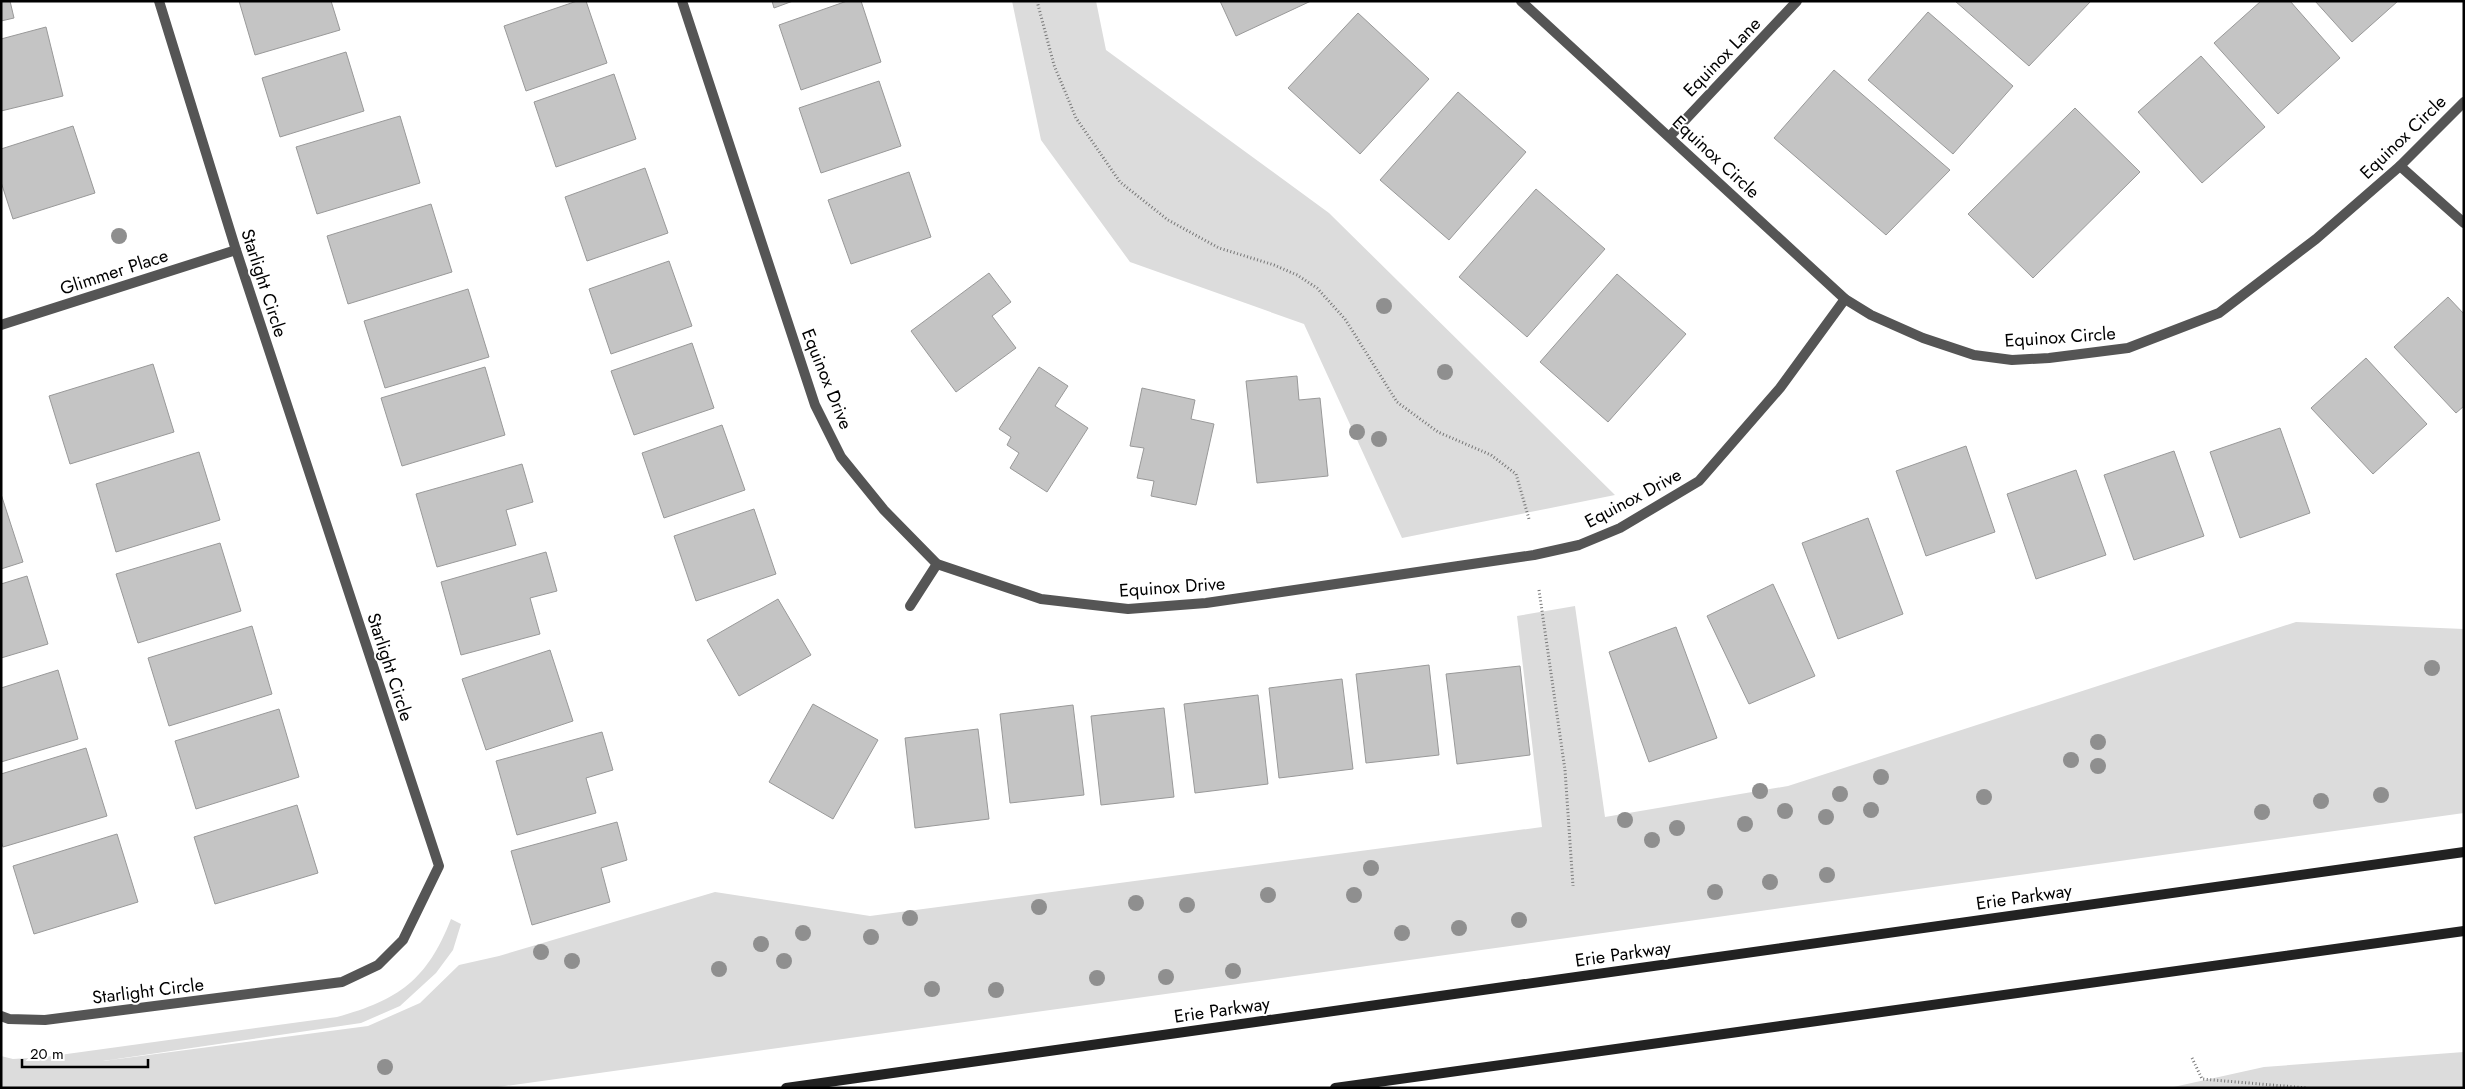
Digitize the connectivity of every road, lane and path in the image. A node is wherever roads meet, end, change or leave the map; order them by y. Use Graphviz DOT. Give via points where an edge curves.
graph roads {
  1 [pos="159,1"];
  2 [pos="682,1"];
  3 [pos="1037,1"];
  4 [pos="1521,1"];
  5 [pos="1798,1"];
  6 [pos="2464,102"];
  7 [pos="1670,136"];
  8 [pos="2400,166"];
  9 [pos="2464,223"];
  10 [pos="236,250"];
  11 [pos="1845,299"];
  12 [pos="1,325"];
  13 [pos="1529,519"];
  14 [pos="937,564"];
  15 [pos="1539,590"];
  16 [pos="910,606"];
  17 [pos="2464,852"];
  18 [pos="1573,886"];
  19 [pos="2464,931"];
  20 [pos="1,1016"];
  21 [pos="2192,1058"];
  22 [pos="786,1088"];
  23 [pos="1335,1088"];
  24 [pos="2306,1088"];
  1 -- 10 [label="street, Starlight Circle"];
  2 -- 14 [label="street, Equinox Drive" via="815,405 842,457 884,510"];
  3 -- 13 [label="path" via="1054,65 1076,118 1120,182 1168,220 1218,248 1274,265 1317,288 1345,318 1397,402 1438,432 1491,455 1516,474"];
  4 -- 7 [label="street, Equinox Circle"];
  5 -- 7 [label="street, Equinox Lane"];
  6 -- 8 [label="street, Equinox Circle"];
  7 -- 11 [label="street, Equinox Circle"];
  8 -- 9 [label="street"];
  8 -- 11 [label="street, Equinox Circle" via="2316,239 2219,313 2128,348 2012,360 1974,355 1923,338 1871,315"];
  10 -- 12 [label="street, Glimmer Place"];
  10 -- 20 [label="street, Starlight Circle" via="439,866 403,940 378,965 342,982 45,1020"];
  11 -- 14 [label="street, Equinox Drive" via="1780,388 1699,481 1620,528 1579,545 1534,555 1206,603 1128,609 1041,600"];
  14 -- 16 [label="street"];
  15 -- 18 [label="path" via="1565,770"];
  17 -- 22 [label="main road, Erie Parkway"];
  19 -- 23 [label="main road"];
  21 -- 24 [label="path" via="2202,1079"];
}
